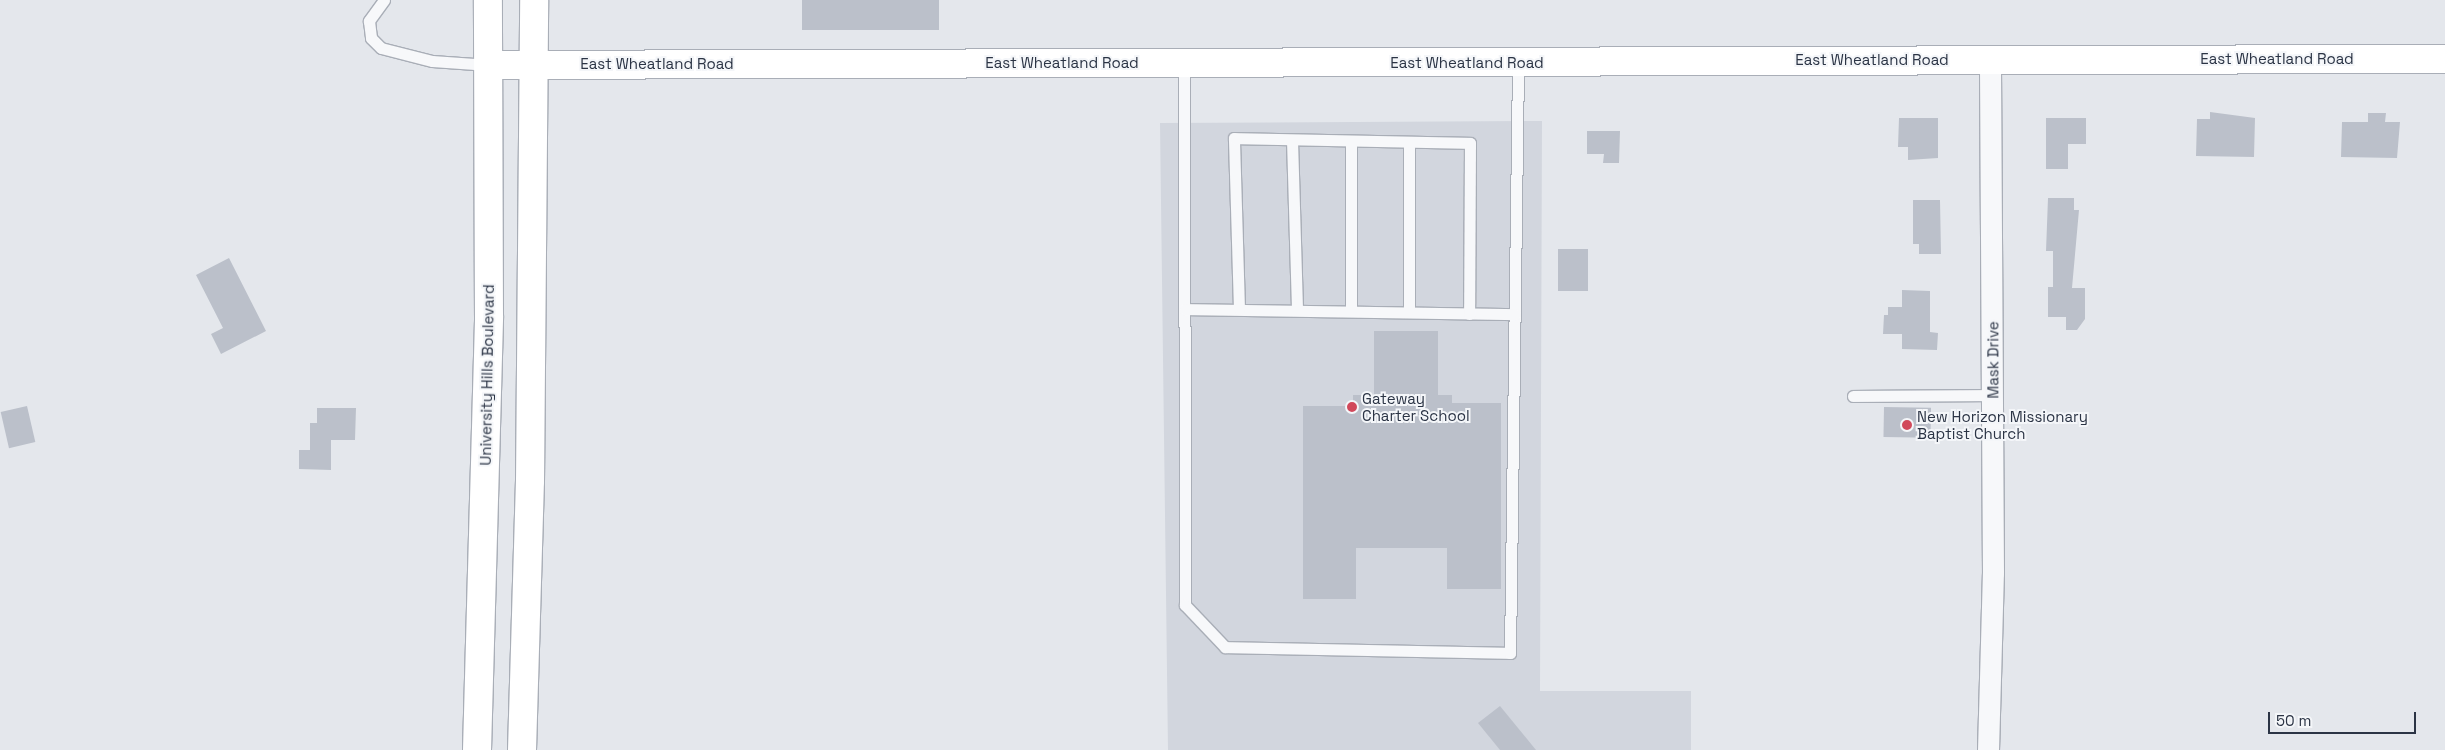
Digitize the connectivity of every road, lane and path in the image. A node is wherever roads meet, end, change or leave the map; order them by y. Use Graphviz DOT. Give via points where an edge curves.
graph roads {
  1 [pos="384,0"];
  2 [pos="488,0"];
  3 [pos="534,0"];
  4 [pos="2445,59"];
  5 [pos="1990,60"];
  6 [pos="1184,63"];
  7 [pos="1518,63"];
  8 [pos="489,65"];
  9 [pos="535,65"];
  10 [pos="1292,140"];
  11 [pos="1351,141"];
  12 [pos="1409,142"];
  13 [pos="1185,309"];
  14 [pos="1239,309"];
  15 [pos="1298,310"];
  16 [pos="1352,311"];
  17 [pos="1409,312"];
  18 [pos="1469,314"];
  19 [pos="1515,314"];
  20 [pos="1853,396"];
  21 [pos="1993,396"];
  22 [pos="477,750"];
  23 [pos="522,750"];
  24 [pos="1988,750"];
  1 -- 8 [label="lane" via="369,21 371,38 381,48 432,61"];
  2 -- 8 [label="street, University Hills Boulevard"];
  3 -- 9 [label="street"];
  4 -- 5 [label="street, East Wheatland Road"];
  5 -- 7 [label="street, East Wheatland Road"];
  5 -- 21 [label="street, Mask Drive"];
  6 -- 7 [label="street, East Wheatland Road"];
  6 -- 9 [label="street, East Wheatland Road"];
  6 -- 13 [label="lane"];
  7 -- 19 [label="lane"];
  8 -- 9 [label="street, East Wheatland Road"];
  8 -- 22 [label="street, University Hills Boulevard" via="489,316"];
  9 -- 23 [label="street" via="530,481"];
  10 -- 11 [label="lane"];
  10 -- 14 [label="lane" via="1234,138"];
  10 -- 15 [label="lane"];
  11 -- 12 [label="lane"];
  11 -- 16 [label="lane"];
  12 -- 17 [label="lane"];
  12 -- 18 [label="lane" via="1470,143"];
  13 -- 14 [label="lane"];
  13 -- 19 [label="lane" via="1185,605 1225,647 1500,652 1510,652"];
  14 -- 15 [label="lane"];
  15 -- 16 [label="lane"];
  16 -- 17 [label="lane"];
  17 -- 18 [label="lane"];
  18 -- 19 [label="lane"];
  20 -- 21 [label="lane"];
  21 -- 24 [label="street, Mask Drive"];
}
